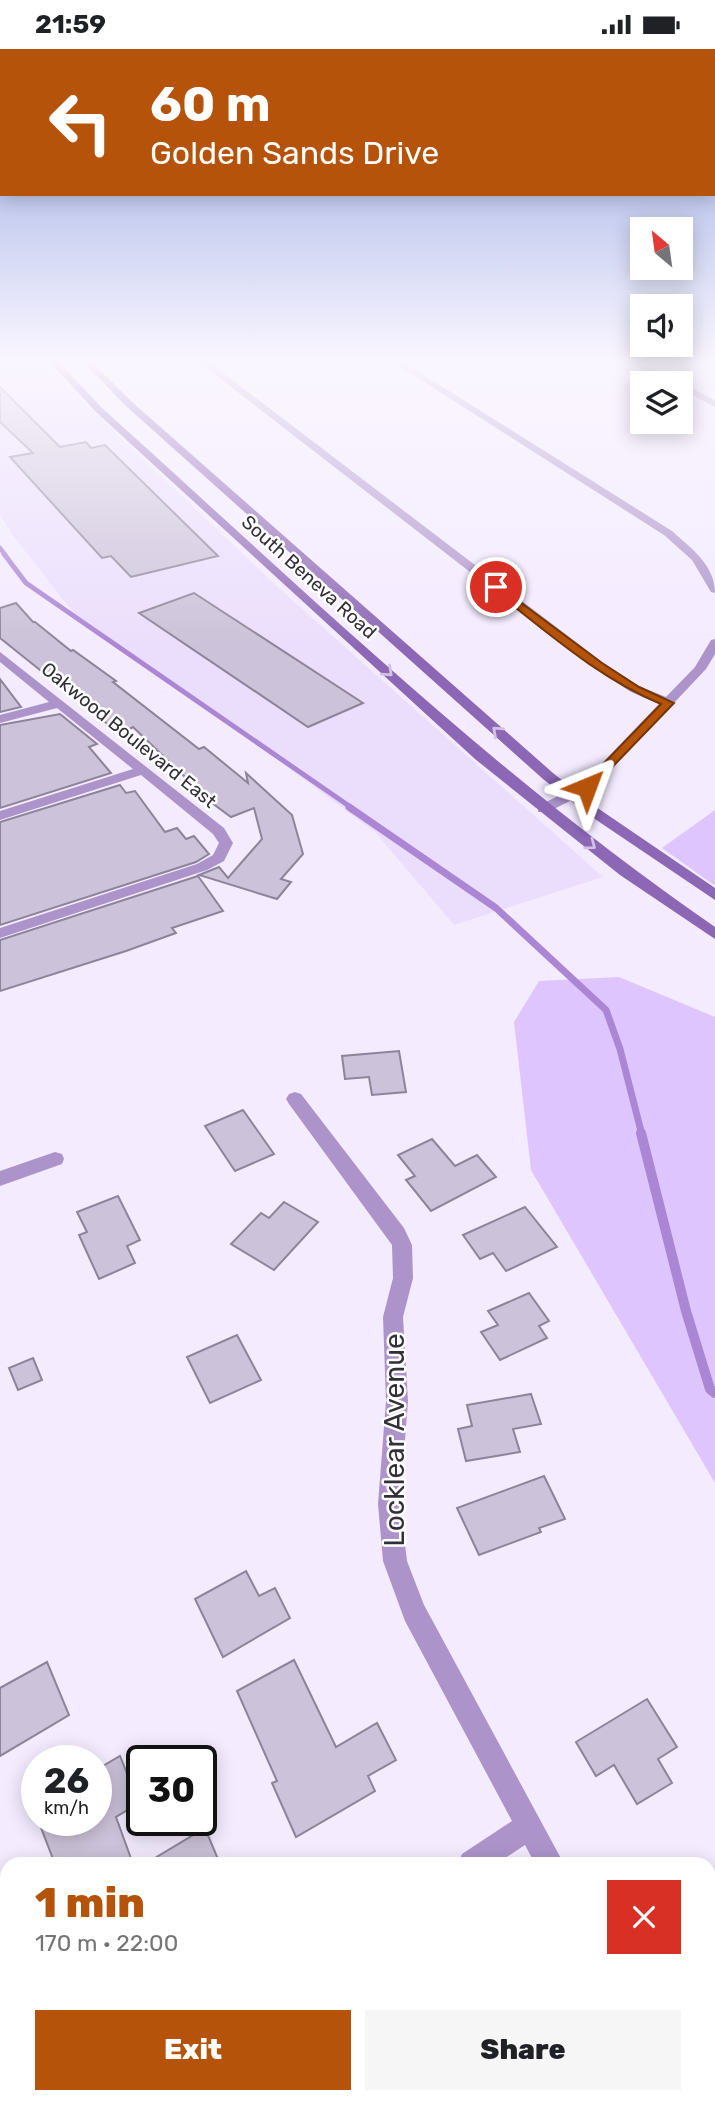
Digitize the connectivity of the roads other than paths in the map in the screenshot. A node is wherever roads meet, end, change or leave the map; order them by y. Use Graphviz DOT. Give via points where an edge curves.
graph roads {
  1 [pos="149,455"];
  2 [pos="186,455"];
  3 [pos="324,455"];
  4 [pos="544,455"];
  5 [pos="715,590"];
  6 [pos="715,643"];
  7 [pos="0,656"];
  8 [pos="59,703"];
  9 [pos="668,703"];
  10 [pos="0,719"];
  11 [pos="142,770"];
  12 [pos="572,795"];
  13 [pos="543,809"];
  14 [pos="0,816"];
  15 [pos="715,895"];
  16 [pos="0,933"];
  17 [pos="715,934"];
  18 [pos="295,1099"];
  19 [pos="55,1159"];
  20 [pos="0,1179"];
  21 [pos="530,1825"];
  22 [pos="482,1857"];
  23 [pos="546,1857"];
  1 -- 13 [label="main road, South Beneva Road, one-way"];
  12 -- 2 [label="main road, South Beneva Road, one-way"];
  3 -- 9 [label="street" via="598,665"];
  4 -- 5 [label="street" via="668,533 696,558"];
  6 -- 9 [label="street" via="700,669"];
  7 -- 8 [label="street, Oakwood Boulevard East"];
  8 -- 10 [label="street"];
  8 -- 11 [label="street, Oakwood Boulevard East"];
  9 -- 12 [label="street" via="587,787"];
  11 -- 14 [label="street"];
  11 -- 16 [label="street, Oakwood Boulevard East" via="219,831 226,843 219,858"];
  12 -- 13 [label="street"];
  12 -- 15 [label="main road, South Beneva Road"];
  13 -- 17 [label="main road, South Beneva Road, one-way"];
  18 -- 21 [label="street, Locklear Avenue" via="402,1245 404,1278 393,1317 397,1401 388,1504 395,1561 414,1612"];
  19 -- 20 [label="street"];
  21 -- 22 [label="street"];
  21 -- 23 [label="street, Locklear Avenue"];
}
